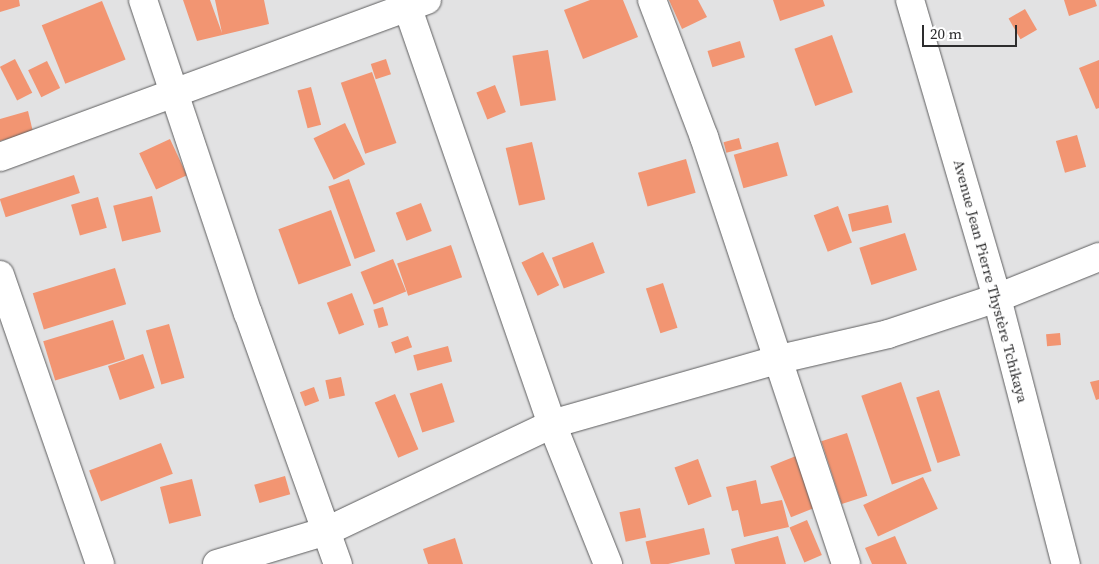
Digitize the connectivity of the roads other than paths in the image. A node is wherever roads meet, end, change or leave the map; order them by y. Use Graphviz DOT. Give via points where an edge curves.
graph roads {
  1 [pos="143,0"];
  2 [pos="652,0"];
  3 [pos="910,0"];
  4 [pos="413,2"];
  5 [pos="177,94"];
  6 [pos="0,157"];
  7 [pos="1099,257"];
  8 [pos="0,275"];
  9 [pos="997,298"];
  10 [pos="780,359"];
  11 [pos="552,424"];
  12 [pos="327,531"];
  13 [pos="100,564"];
  14 [pos="217,564"];
  15 [pos="338,564"];
  16 [pos="608,564"];
  17 [pos="846,564"];
  18 [pos="1066,564"];
  1 -- 5 [label="street"];
  2 -- 10 [label="street"];
  3 -- 9 [label="street, Avenue Jean Pierre Thystère Tchikaya"];
  4 -- 5 [label="street"];
  4 -- 11 [label="street"];
  5 -- 6 [label="street"];
  5 -- 12 [label="street" via="248,313"];
  7 -- 9 [label="street"];
  8 -- 13 [label="street"];
  9 -- 10 [label="street" via="888,334"];
  9 -- 18 [label="street, Avenue Jean Pierre Thystère Tchikaya"];
  10 -- 11 [label="street"];
  10 -- 17 [label="street"];
  11 -- 12 [label="street"];
  11 -- 16 [label="street"];
  12 -- 14 [label="street"];
  12 -- 15 [label="street"];
}
